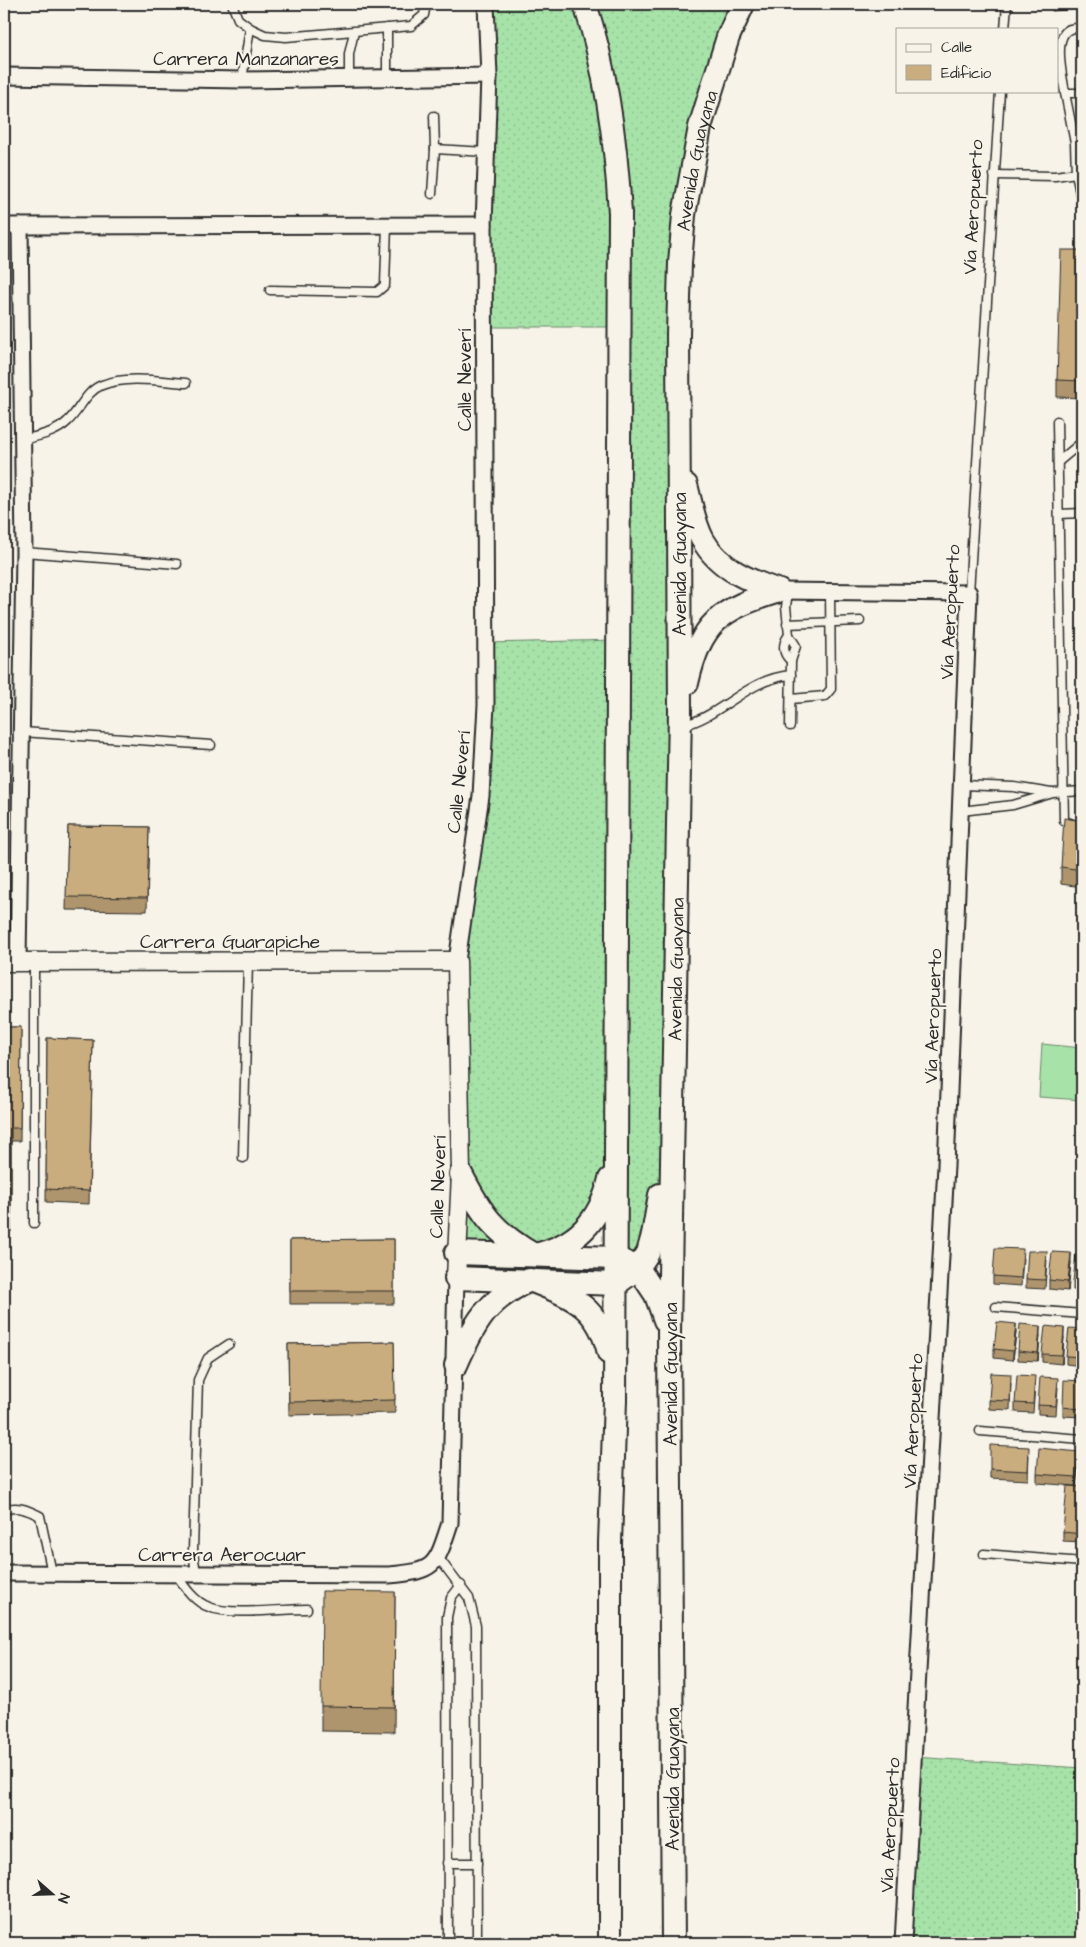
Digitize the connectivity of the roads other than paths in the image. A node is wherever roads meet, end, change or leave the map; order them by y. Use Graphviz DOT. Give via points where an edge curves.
graph roads {
  1 [pos="232,4"];
  2 [pos="426,4"];
  3 [pos="486,4"];
  4 [pos="585,4"];
  5 [pos="743,4"];
  6 [pos="1007,4"];
  7 [pos="250,28"];
  8 [pos="387,28"];
  9 [pos="1005,28"];
  10 [pos="1082,28"];
  11 [pos="354,32"];
  12 [pos="4,76"];
  13 [pos="489,76"];
  14 [pos="349,78"];
  15 [pos="386,78"];
  16 [pos="242,80"];
  17 [pos="1000,92"];
  18 [pos="1064,93"];
  19 [pos="1082,93"];
  20 [pos="434,116"];
  21 [pos="435,149"];
  22 [pos="486,152"];
  23 [pos="1076,173"];
  24 [pos="994,175"];
  25 [pos="432,194"];
  26 [pos="1082,204"];
  27 [pos="484,225"];
  28 [pos="4,226"];
  29 [pos="20,226"];
  30 [pos="387,226"];
  31 [pos="270,290"];
  32 [pos="186,383"];
  33 [pos="1057,421"];
  34 [pos="22,440"];
  35 [pos="1082,442"];
  36 [pos="678,457"];
  37 [pos="1058,462"];
  38 [pos="1082,513"];
  39 [pos="1059,514"];
  40 [pos="24,552"];
  41 [pos="177,564"];
  42 [pos="783,591"];
  43 [pos="830,592"];
  44 [pos="969,593"];
  45 [pos="860,621"];
  46 [pos="830,622"];
  47 [pos="787,624"];
  48 [pos="789,635"];
  49 [pos="791,661"];
  50 [pos="791,675"];
  51 [pos="791,699"];
  52 [pos="679,719"];
  53 [pos="790,726"];
  54 [pos="22,732"];
  55 [pos="211,745"];
  56 [pos="962,785"];
  57 [pos="1082,791"];
  58 [pos="1063,792"];
  59 [pos="1053,793"];
  60 [pos="961,811"];
  61 [pos="1082,827"];
  62 [pos="457,961"];
  63 [pos="19,962"];
  64 [pos="248,962"];
  65 [pos="672,1109"];
  66 [pos="616,1148"];
  67 [pos="243,1158"];
  68 [pos="461,1174"];
  69 [pos="34,1223"];
  70 [pos="456,1252"];
  71 [pos="534,1255"];
  72 [pos="616,1258"];
  73 [pos="638,1268"];
  74 [pos="456,1278"];
  75 [pos="530,1280"];
  76 [pos="616,1284"];
  77 [pos="996,1307"];
  78 [pos="1082,1314"];
  79 [pos="669,1333"];
  80 [pos="229,1344"];
  81 [pos="456,1365"];
  82 [pos="615,1400"];
  83 [pos="980,1431"];
  84 [pos="1082,1439"];
  85 [pos="4,1510"];
  86 [pos="984,1554"];
  87 [pos="437,1559"];
  88 [pos="1082,1562"];
  89 [pos="4,1573"];
  90 [pos="52,1574"];
  91 [pos="176,1574"];
  92 [pos="196,1574"];
  93 [pos="461,1585"];
  94 [pos="307,1609"];
  95 [pos="447,1863"];
  96 [pos="476,1863"];
  97 [pos="448,1943"];
  98 [pos="477,1943"];
  99 [pos="610,1943"];
  100 [pos="672,1943"];
  101 [pos="903,1943"];
  1 -- 7 [label="lane" via="238,20"];
  2 -- 8 [label="lane" via="424,15 411,26"];
  3 -- 13 [label="street, Calle Neverí"];
  4 -- 66 [label="main road" via="602,64 613,125 620,213"];
  5 -- 36 [label="main road, Avenida Guayana" via="728,37 700,127 686,205 680,263"];
  6 -- 9 [label="lane"];
  7 -- 11 [label="lane" via="265,35 286,37"];
  7 -- 16 [label="lane"];
  8 -- 11 [label="lane"];
  8 -- 15 [label="lane"];
  10 -- 18 [label="lane" via="1070,29 1063,34 1059,48"];
  11 -- 14 [label="lane" via="349,54"];
  12 -- 16 [label="street, Carrera Manzanares"];
  13 -- 15 [label="street, Carrera Manzanares"];
  13 -- 22 [label="street, Calle Neverí"];
  14 -- 15 [label="street, Carrera Manzanares"];
  14 -- 16 [label="street, Carrera Manzanares"];
  17 -- 24 [label="lane, Vía Aeropuerto"];
  18 -- 19 [label="lane"];
  18 -- 23 [label="lane" via="1075,143"];
  20 -- 21 [label="lane"];
  21 -- 22 [label="lane"];
  21 -- 25 [label="lane"];
  22 -- 27 [label="street, Calle Neverí"];
  23 -- 24 [label="lane"];
  23 -- 26 [label="lane"];
  24 -- 44 [label="lane, Vía Aeropuerto"];
  27 -- 30 [label="street"];
  27 -- 62 [label="street, Calle Neverí" via="485,752"];
  28 -- 29 [label="street"];
  29 -- 30 [label="street"];
  29 -- 34 [label="street"];
  30 -- 31 [label="lane" via="385,285 382,290"];
  32 -- 34 [label="lane" via="137,380 101,385 68,421 49,433"];
  33 -- 37 [label="lane"];
  34 -- 40 [label="street"];
  35 -- 37 [label="lane"];
  36 -- 42 [label="main road" via="697,525 711,552 750,581"];
  36 -- 52 [label="main road, Avenida Guayana"];
  37 -- 39 [label="lane"];
  38 -- 39 [label="lane"];
  39 -- 58 [label="lane"];
  40 -- 41 [label="lane"];
  40 -- 54 [label="street"];
  42 -- 43 [label="street"];
  42 -- 47 [label="lane"];
  42 -- 52 [label="main road" via="737,604 704,634 693,657"];
  43 -- 44 [label="street"];
  43 -- 46 [label="lane"];
  44 -- 56 [label="street, Vía Aeropuerto"];
  45 -- 46 [label="lane"];
  46 -- 47 [label="lane"];
  46 -- 51 [label="lane" via="830,693"];
  47 -- 48 [label="lane"];
  48 -- 49 [label="lane" via="796,646"];
  48 -- 49 [label="lane" via="784,649"];
  49 -- 50 [label="lane"];
  50 -- 51 [label="lane"];
  50 -- 52 [label="lane" via="760,682 701,719"];
  51 -- 53 [label="lane"];
  52 -- 65 [label="main road, Avenida Guayana"];
  54 -- 55 [label="lane"];
  54 -- 63 [label="street"];
  56 -- 59 [label="lane" via="1014,786"];
  56 -- 60 [label="street, Vía Aeropuerto"];
  57 -- 58 [label="lane"];
  58 -- 59 [label="lane"];
  58 -- 61 [label="lane" via="1064,821"];
  59 -- 60 [label="lane" via="1013,805"];
  60 -- 101 [label="street, Vía Aeropuerto" via="945,1176"];
  62 -- 64 [label="street, Carrera Guarapiche"];
  62 -- 68 [label="street, Calle Neverí"];
  63 -- 64 [label="street, Carrera Guarapiche"];
  63 -- 69 [label="lane"];
  64 -- 67 [label="lane"];
  65 -- 73 [label="main road" via="653,1236 648,1253"];
  65 -- 79 [label="main road, Avenida Guayana"];
  66 -- 71 [label="main road" via="604,1200 595,1217 570,1242 554,1251"];
  66 -- 72 [label="main road"];
  68 -- 70 [label="street, Calle Neverí"];
  68 -- 71 [label="main road" via="478,1207 491,1223 508,1240"];
  70 -- 71 [label="main road"];
  70 -- 74 [label="street, Calle Neverí"];
  71 -- 72 [label="main road"];
  72 -- 73 [label="main road"];
  72 -- 76 [label="main road"];
  73 -- 76 [label="main road"];
  73 -- 79 [label="main road" via="656,1295"];
  74 -- 75 [label="main road"];
  74 -- 81 [label="street, Calle Neverí"];
  75 -- 76 [label="main road"];
  75 -- 81 [label="main road" via="509,1290 487,1310 468,1336"];
  75 -- 82 [label="main road" via="584,1305 598,1321 609,1353"];
  76 -- 82 [label="main road"];
  77 -- 78 [label="lane"];
  79 -- 100 [label="main road, Avenida Guayana"];
  80 -- 92 [label="lane" via="208,1358 198,1380 193,1551"];
  81 -- 87 [label="street, Calle Neverí" via="450,1523"];
  82 -- 99 [label="main road" via="610,1543"];
  83 -- 84 [label="lane"];
  85 -- 90 [label="lane" via="28,1509 40,1516"];
  86 -- 88 [label="lane"];
  87 -- 92 [label="street, Carrera Aerocuar" via="420,1573 389,1575"];
  87 -- 93 [label="lane"];
  89 -- 90 [label="street, Carrera Aerocuar"];
  90 -- 91 [label="street, Carrera Aerocuar"];
  91 -- 92 [label="street, Carrera Aerocuar"];
  91 -- 94 [label="lane" via="187,1591 208,1607 226,1611"];
  93 -- 95 [label="lane" via="451,1598 447,1617"];
  93 -- 96 [label="lane" via="473,1607 476,1626"];
  95 -- 96 [label="lane"];
  95 -- 97 [label="lane"];
  96 -- 98 [label="lane"];
}
